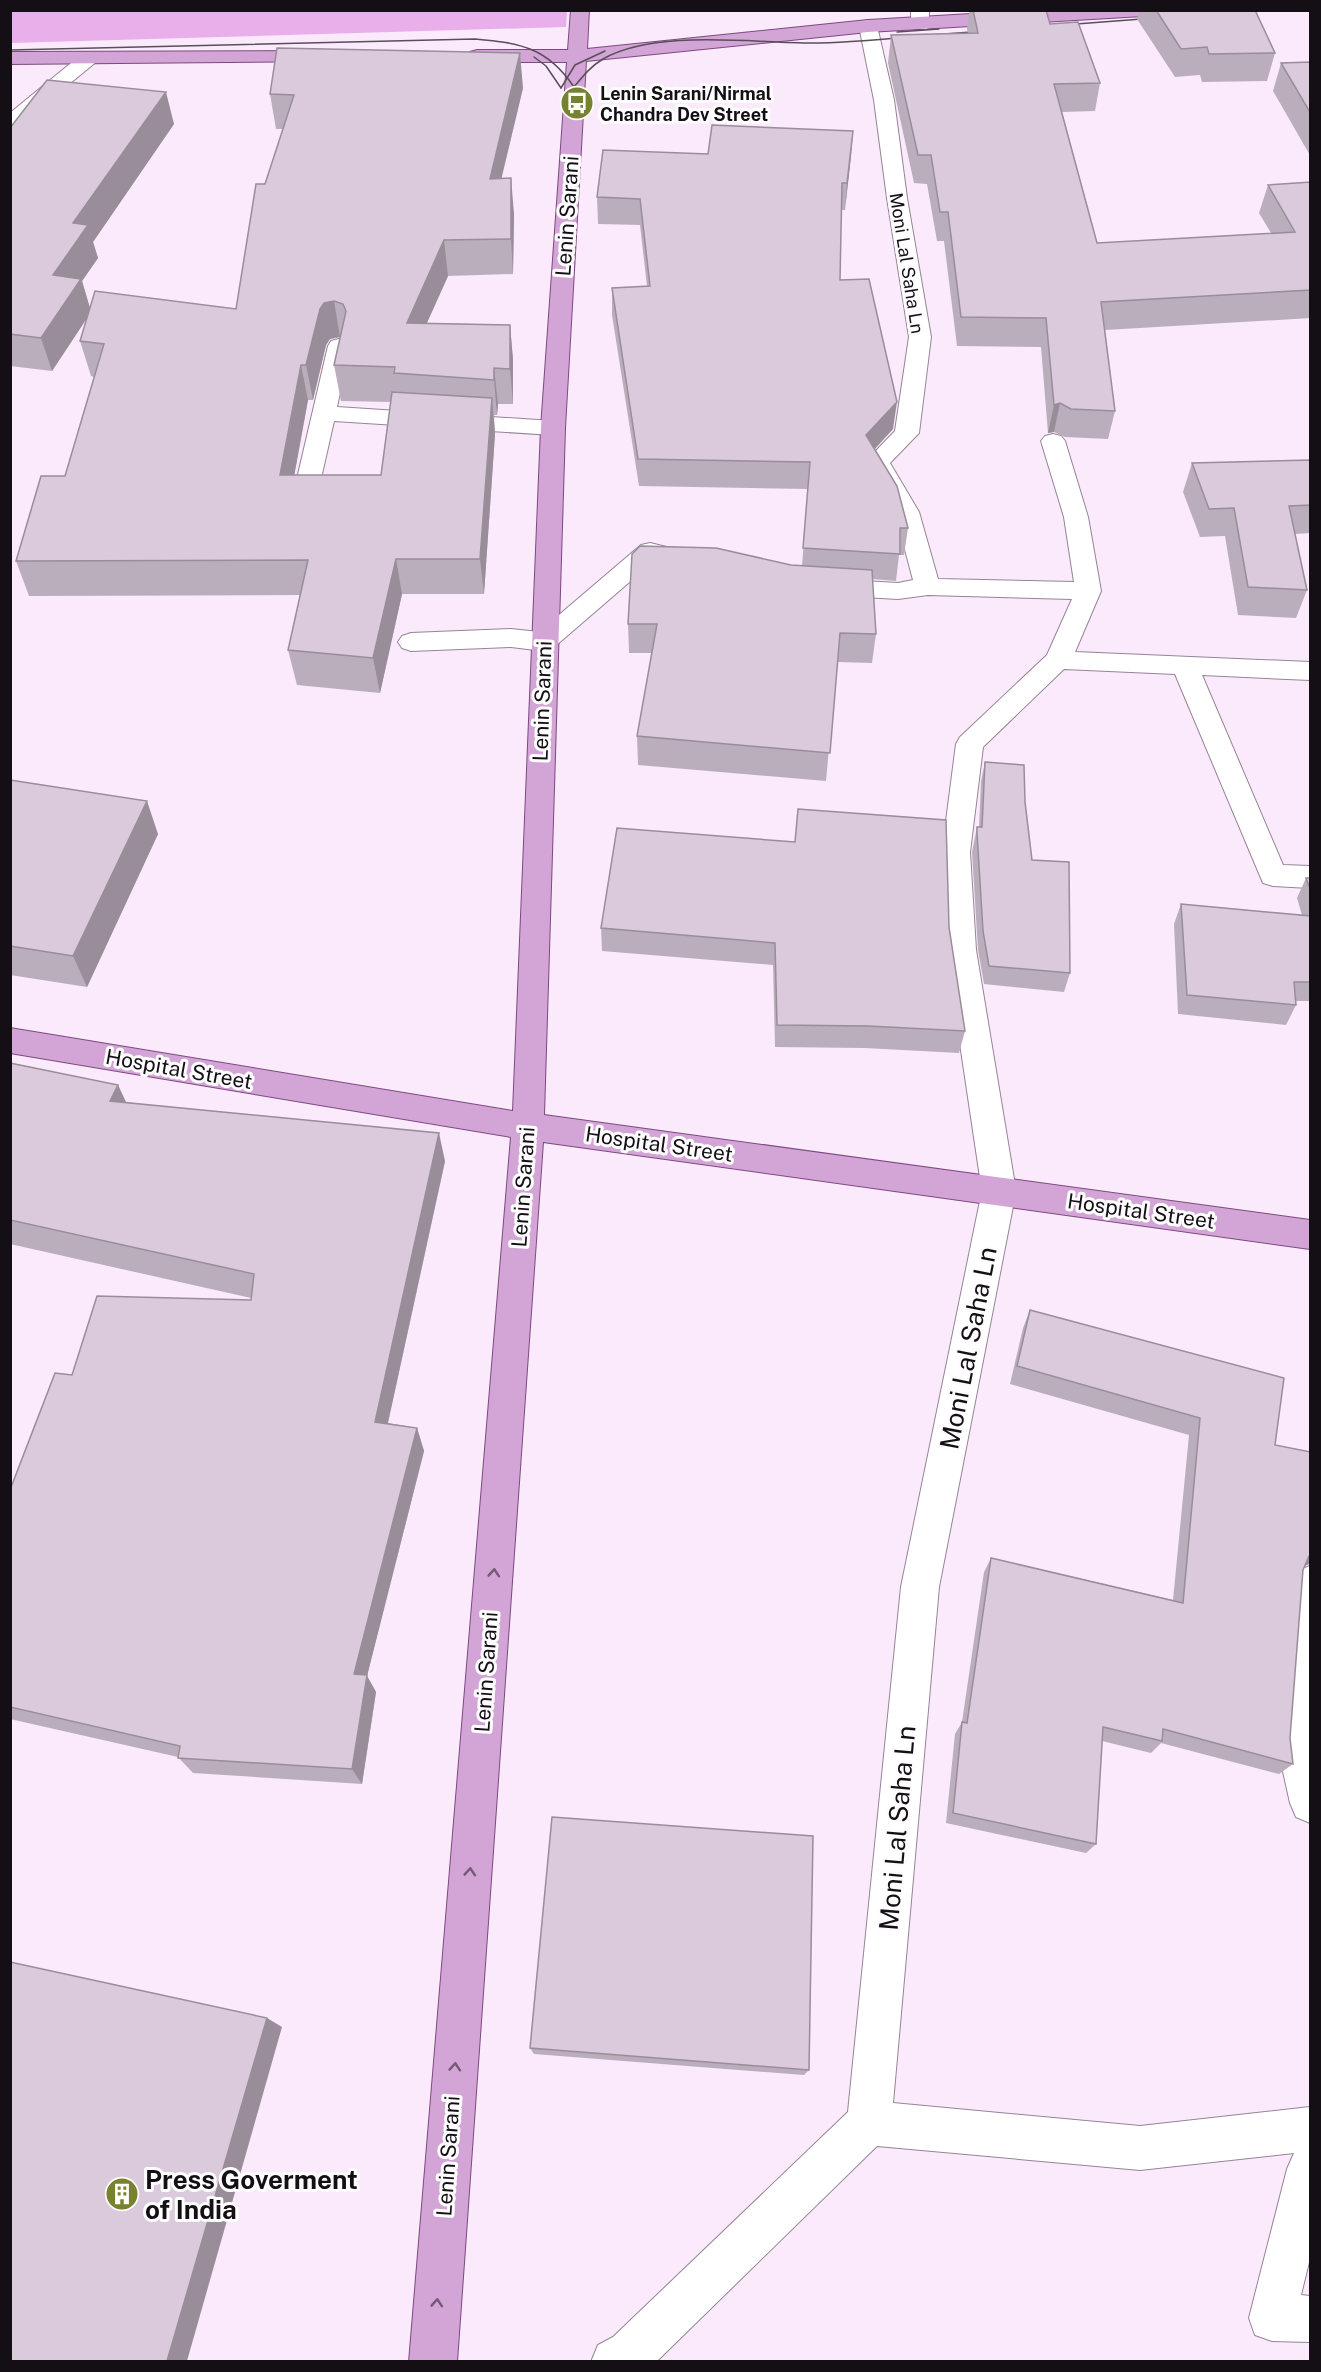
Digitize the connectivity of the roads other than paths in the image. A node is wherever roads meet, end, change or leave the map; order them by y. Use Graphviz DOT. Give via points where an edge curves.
graph roads {
  1 [pos="580,10"];
  2 [pos="1143,10"];
  3 [pos="920,18"];
  4 [pos="868,26"];
  5 [pos="459,56"];
  6 [pos="579,56"];
  7 [pos="340,57"];
  8 [pos="10,58"];
  9 [pos="89,58"];
  10 [pos="10,123"];
  11 [pos="339,346"];
  12 [pos="322,413"];
  13 [pos="553,428"];
  14 [pos="1053,441"];
  15 [pos="308,483"];
  16 [pos="696,562"];
  17 [pos="810,586"];
  18 [pos="928,587"];
  19 [pos="1088,591"];
  20 [pos="411,642"];
  21 [pos="544,642"];
  22 [pos="1058,660"];
  23 [pos="1185,666"];
  24 [pos="1311,671"];
  25 [pos="1311,877"];
  26 [pos="10,1040"];
  27 [pos="528,1126"];
  28 [pos="999,1191"];
  29 [pos="1311,1235"];
  30 [pos="1311,1584"];
  31 [pos="1311,1803"];
  32 [pos="869,2123"];
  33 [pos="1311,2128"];
  34 [pos="1311,2169"];
  35 [pos="1311,2319"];
  36 [pos="432,2361"];
  37 [pos="615,2361"];
  1 -- 6 [label="main road, Lenin Sarani"];
  2 -- 3 [label="main road"];
  3 -- 4 [label="main road"];
  4 -- 6 [label="main road"];
  4 -- 18 [label="street, Moni Lal Saha Ln" via="884,100 920,337 907,433 878,462 907,512"];
  5 -- 6 [label="main road"];
  6 -- 13 [label="main road, Lenin Sarani"];
  7 -- 9 [label="main road"];
  8 -- 9 [label="main road"];
  9 -- 10 [label="street"];
  11 -- 12 [label="street"];
  12 -- 13 [label="street"];
  12 -- 15 [label="street"];
  13 -- 21 [label="main road, Lenin Sarani"];
  14 -- 19 [label="street" via="1076,517"];
  16 -- 21 [label="street" via="650,551"];
  17 -- 18 [label="street" via="898,591"];
  18 -- 19 [label="street"];
  19 -- 22 [label="street"];
  20 -- 21 [label="street" via="511,638"];
  21 -- 27 [label="main road, Lenin Sarani"];
  22 -- 23 [label="street"];
  22 -- 28 [label="street" via="970,744 956,852 961,950"];
  23 -- 24 [label="street"];
  23 -- 25 [label="street" via="1273,876"];
  26 -- 27 [label="main road, Hospital Street"];
  27 -- 28 [label="main road, Hospital Street"];
  36 -- 27 [label="main road, Lenin Sarani, one-way"];
  28 -- 29 [label="main road, Hospital Street"];
  28 -- 32 [label="street, Moni Lal Saha Ln" via="920,1587"];
  30 -- 31 [label="street" via="1298,1749"];
  32 -- 33 [label="street" via="1140,2148"];
  32 -- 37 [label="street" via="630,2354"];
  34 -- 35 [label="street" via="1272,2318"];
}
